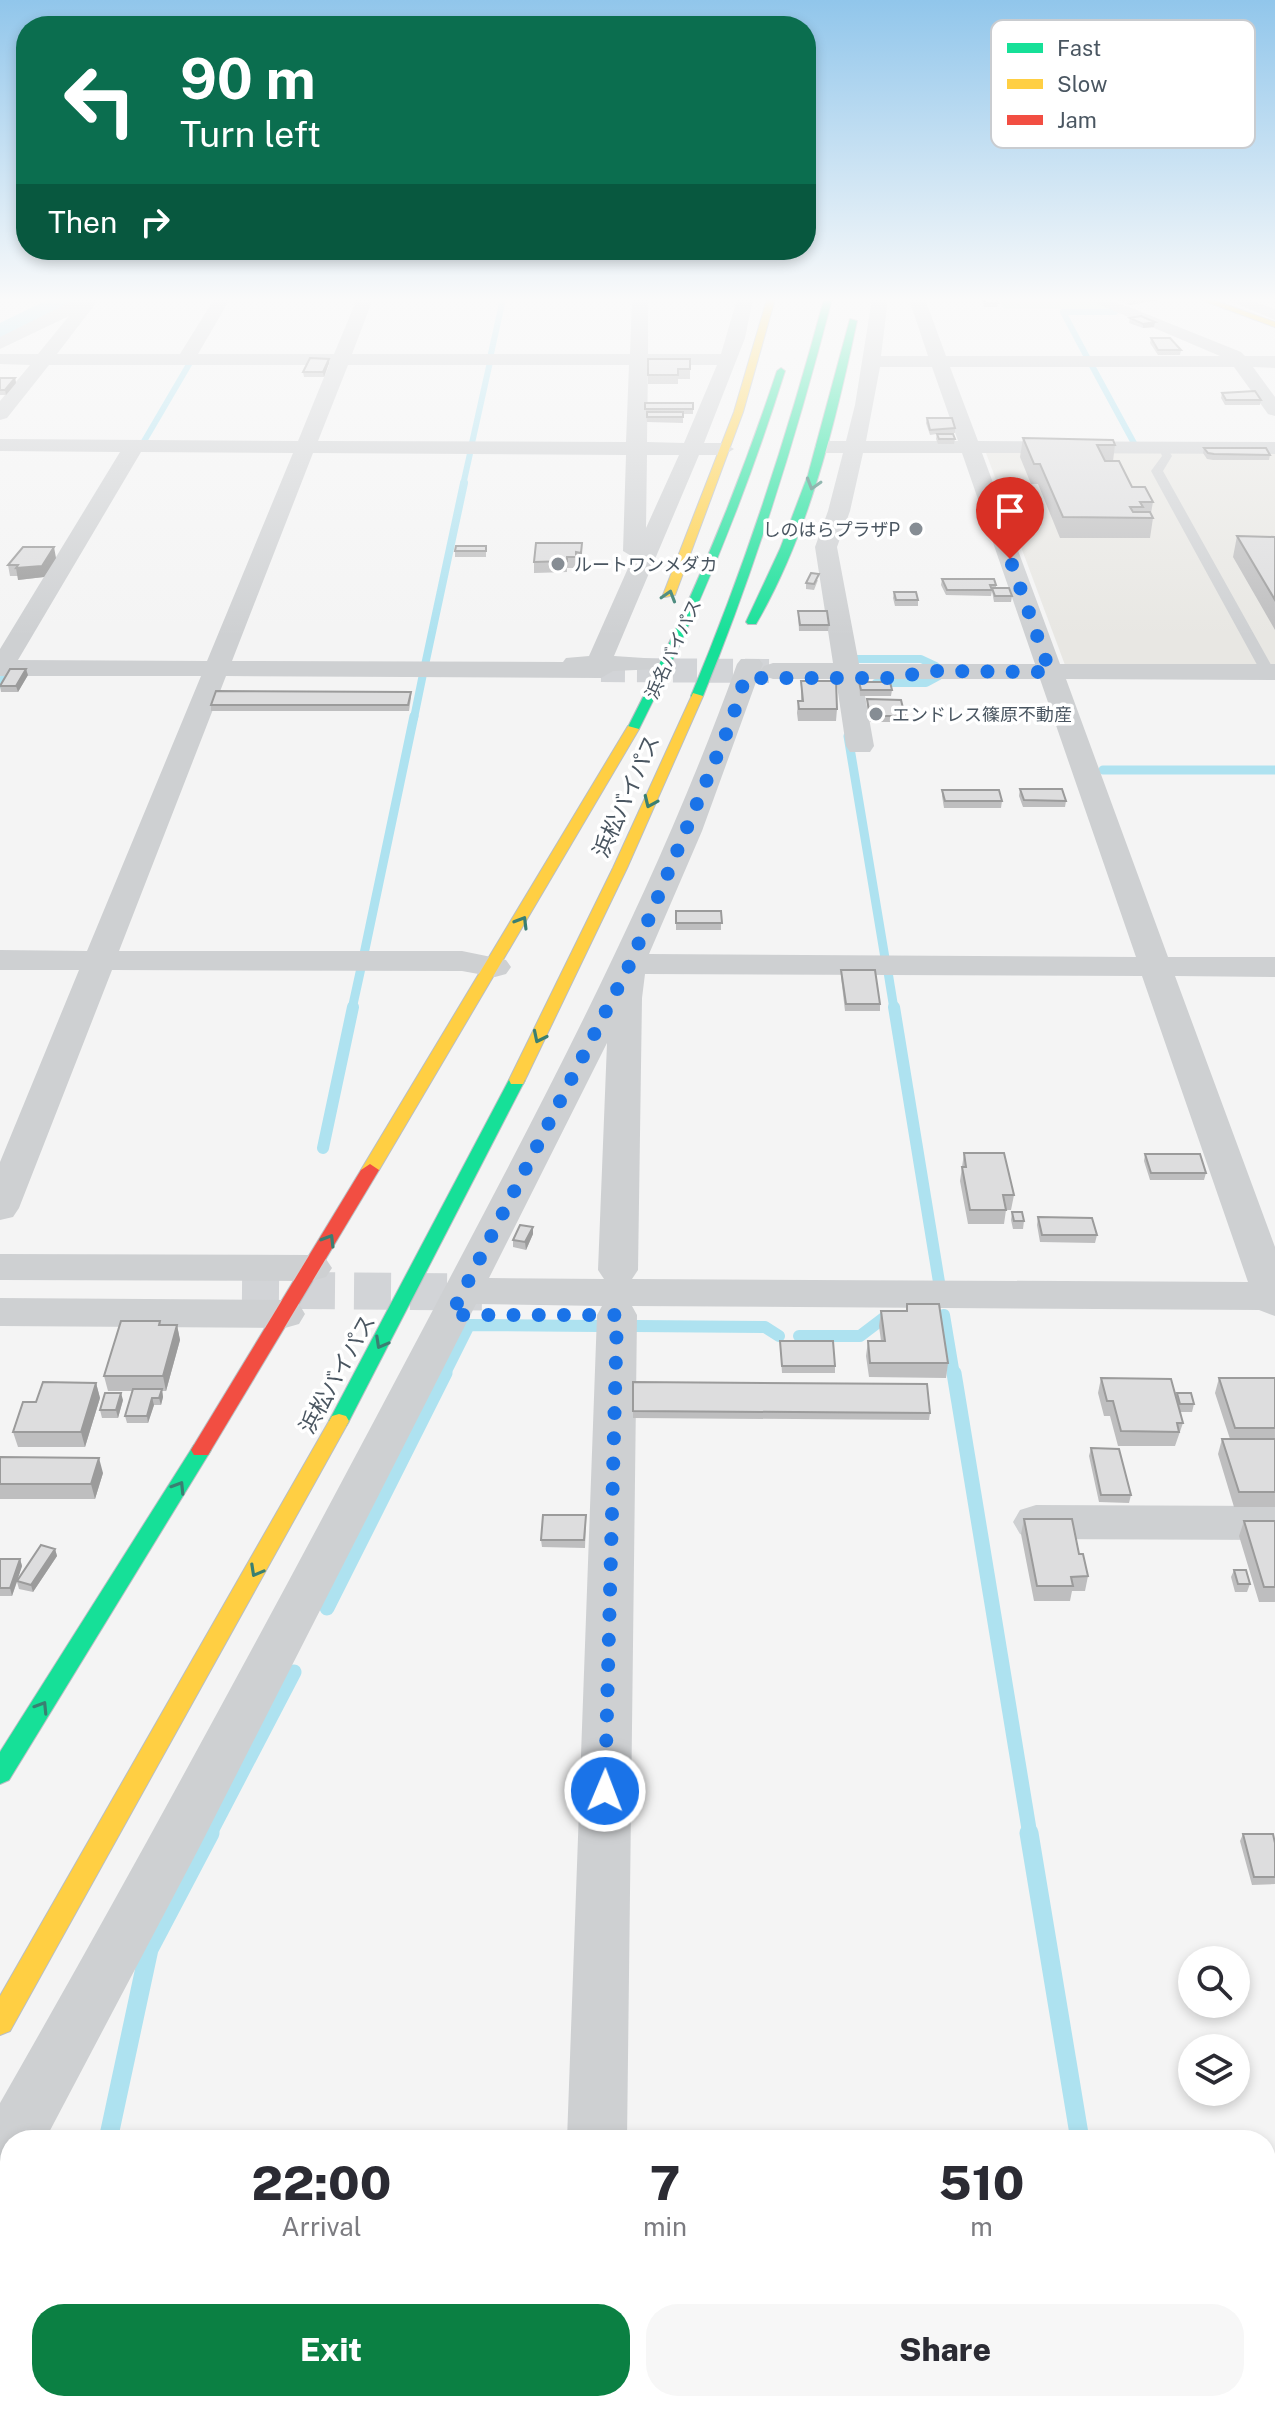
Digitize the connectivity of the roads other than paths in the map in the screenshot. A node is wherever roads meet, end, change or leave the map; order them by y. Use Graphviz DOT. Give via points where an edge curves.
graph roads {
  1 [pos="320,412"];
  2 [pos="638,412"];
  3 [pos="708,412"];
  4 [pos="737,412"];
  5 [pos="768,412"];
  6 [pos="800,412"];
  7 [pos="832,412"];
  8 [pos="863,412"];
  9 [pos="957,412"];
  10 [pos="0,445"];
  11 [pos="134,446"];
  12 [pos="306,446"];
  13 [pos="637,447"];
  14 [pos="694,447"];
  15 [pos="824,447"];
  16 [pos="856,447"];
  17 [pos="970,448"];
  18 [pos="1162,448"];
  19 [pos="1275,448"];
  20 [pos="724,449"];
  21 [pos="647,552"];
  22 [pos="665,609"];
  23 [pos="650,661"];
  24 [pos="742,663"];
  25 [pos="599,667"];
  26 [pos="0,668"];
  27 [pos="217,669"];
  28 [pos="449,670"];
  29 [pos="848,671"];
  30 [pos="935,671"];
  31 [pos="1050,672"];
  32 [pos="1272,672"];
  33 [pos="636,725"];
  34 [pos="682,731"];
  35 [pos="860,746"];
  36 [pos="0,960"];
  37 [pos="100,960"];
  38 [pos="630,964"];
  39 [pos="1155,966"];
  40 [pos="495,967"];
  41 [pos="1275,967"];
  42 [pos="0,1208"];
  43 [pos="0,1267"];
  44 [pos="312,1268"];
  45 [pos="420,1269"];
  46 [pos="0,1289"];
  47 [pos="242,1290"];
  48 [pos="469,1292"];
  49 [pos="617,1292"];
  50 [pos="886,1294"];
  51 [pos="1274,1298"];
  52 [pos="0,1312"];
  53 [pos="285,1314"];
  54 [pos="397,1314"];
  55 [pos="1036,1522"];
  56 [pos="1275,1523"];
  57 [pos="149,1763"];
  58 [pos="0,1773"];
  59 [pos="37,1919"];
  60 [pos="0,2022"];
  61 [pos="18,2130"];
  62 [pos="597,2130"];
  1 -- 12 [label="street"];
  2 -- 13 [label="street"];
  3 -- 14 [label="street"];
  4 -- 20 [label="highway"];
  5 -- 33 [label="highway, 浜名バイパス" via="708,572"];
  6 -- 34 [label="highway, 浜名バイパス" via="770,506"];
  7 -- 15 [label="highway"];
  8 -- 16 [label="street"];
  9 -- 17 [label="street"];
  10 -- 11 [label="street"];
  11 -- 12 [label="street"];
  11 -- 26 [label="street"];
  12 -- 13 [label="street"];
  12 -- 27 [label="street"];
  13 -- 14 [label="street"];
  13 -- 21 [label="street" via="634,551"];
  14 -- 20 [label="street"];
  14 -- 21 [label="street"];
  15 -- 16 [label="street"];
  15 -- 24 [label="highway, one-way" via="794,538"];
  16 -- 17 [label="street"];
  16 -- 29 [label="street" via="826,547"];
  17 -- 18 [label="street"];
  17 -- 31 [label="street"];
  18 -- 19 [label="street"];
  18 -- 32 [label="lane" via="1167,456 1157,471"];
  22 -- 20 [label="highway, one-way"];
  21 -- 25 [label="street"];
  23 -- 25 [label="street"];
  23 -- 28 [label="street" via="495,677"];
  23 -- 33 [label="highway"];
  24 -- 29 [label="street"];
  24 -- 30 [label="street"];
  24 -- 34 [label="highway"];
  24 -- 38 [label="street" via="731,722"];
  25 -- 28 [label="street"];
  26 -- 27 [label="street"];
  27 -- 28 [label="street"];
  27 -- 37 [label="street"];
  29 -- 30 [label="street" via="890,678"];
  29 -- 35 [label="street"];
  30 -- 31 [label="street"];
  31 -- 32 [label="street"];
  31 -- 39 [label="street"];
  40 -- 33 [label="highway, 浜松バイパス, one-way"];
  34 -- 45 [label="highway, 浜松バイパス, one-way" via="558,998"];
  36 -- 37 [label="street"];
  37 -- 40 [label="street" via="462,961"];
  37 -- 42 [label="street"];
  38 -- 39 [label="street"];
  38 -- 48 [label="street"];
  38 -- 49 [label="street"];
  39 -- 41 [label="street"];
  39 -- 51 [label="street"];
  44 -- 40 [label="highway, 浜松バイパス, one-way"];
  43 -- 44 [label="street"];
  44 -- 53 [label="highway, 浜松バイパス"];
  45 -- 48 [label="street"];
  45 -- 54 [label="highway, 浜松バイパス"];
  46 -- 47 [label="street"];
  48 -- 49 [label="street"];
  48 -- 50 [label="street"];
  48 -- 54 [label="street"];
  48 -- 61 [label="street"];
  49 -- 50 [label="street" via="815,1317"];
  49 -- 62 [label="street"];
  50 -- 51 [label="street"];
  52 -- 53 [label="street"];
  58 -- 53 [label="highway, 浜松バイパス, one-way"];
  54 -- 57 [label="highway, 浜松バイパス, one-way"];
  55 -- 56 [label="street"];
  57 -- 59 [label="highway"];
  57 -- 60 [label="highway, 浜松バイパス"];
}
